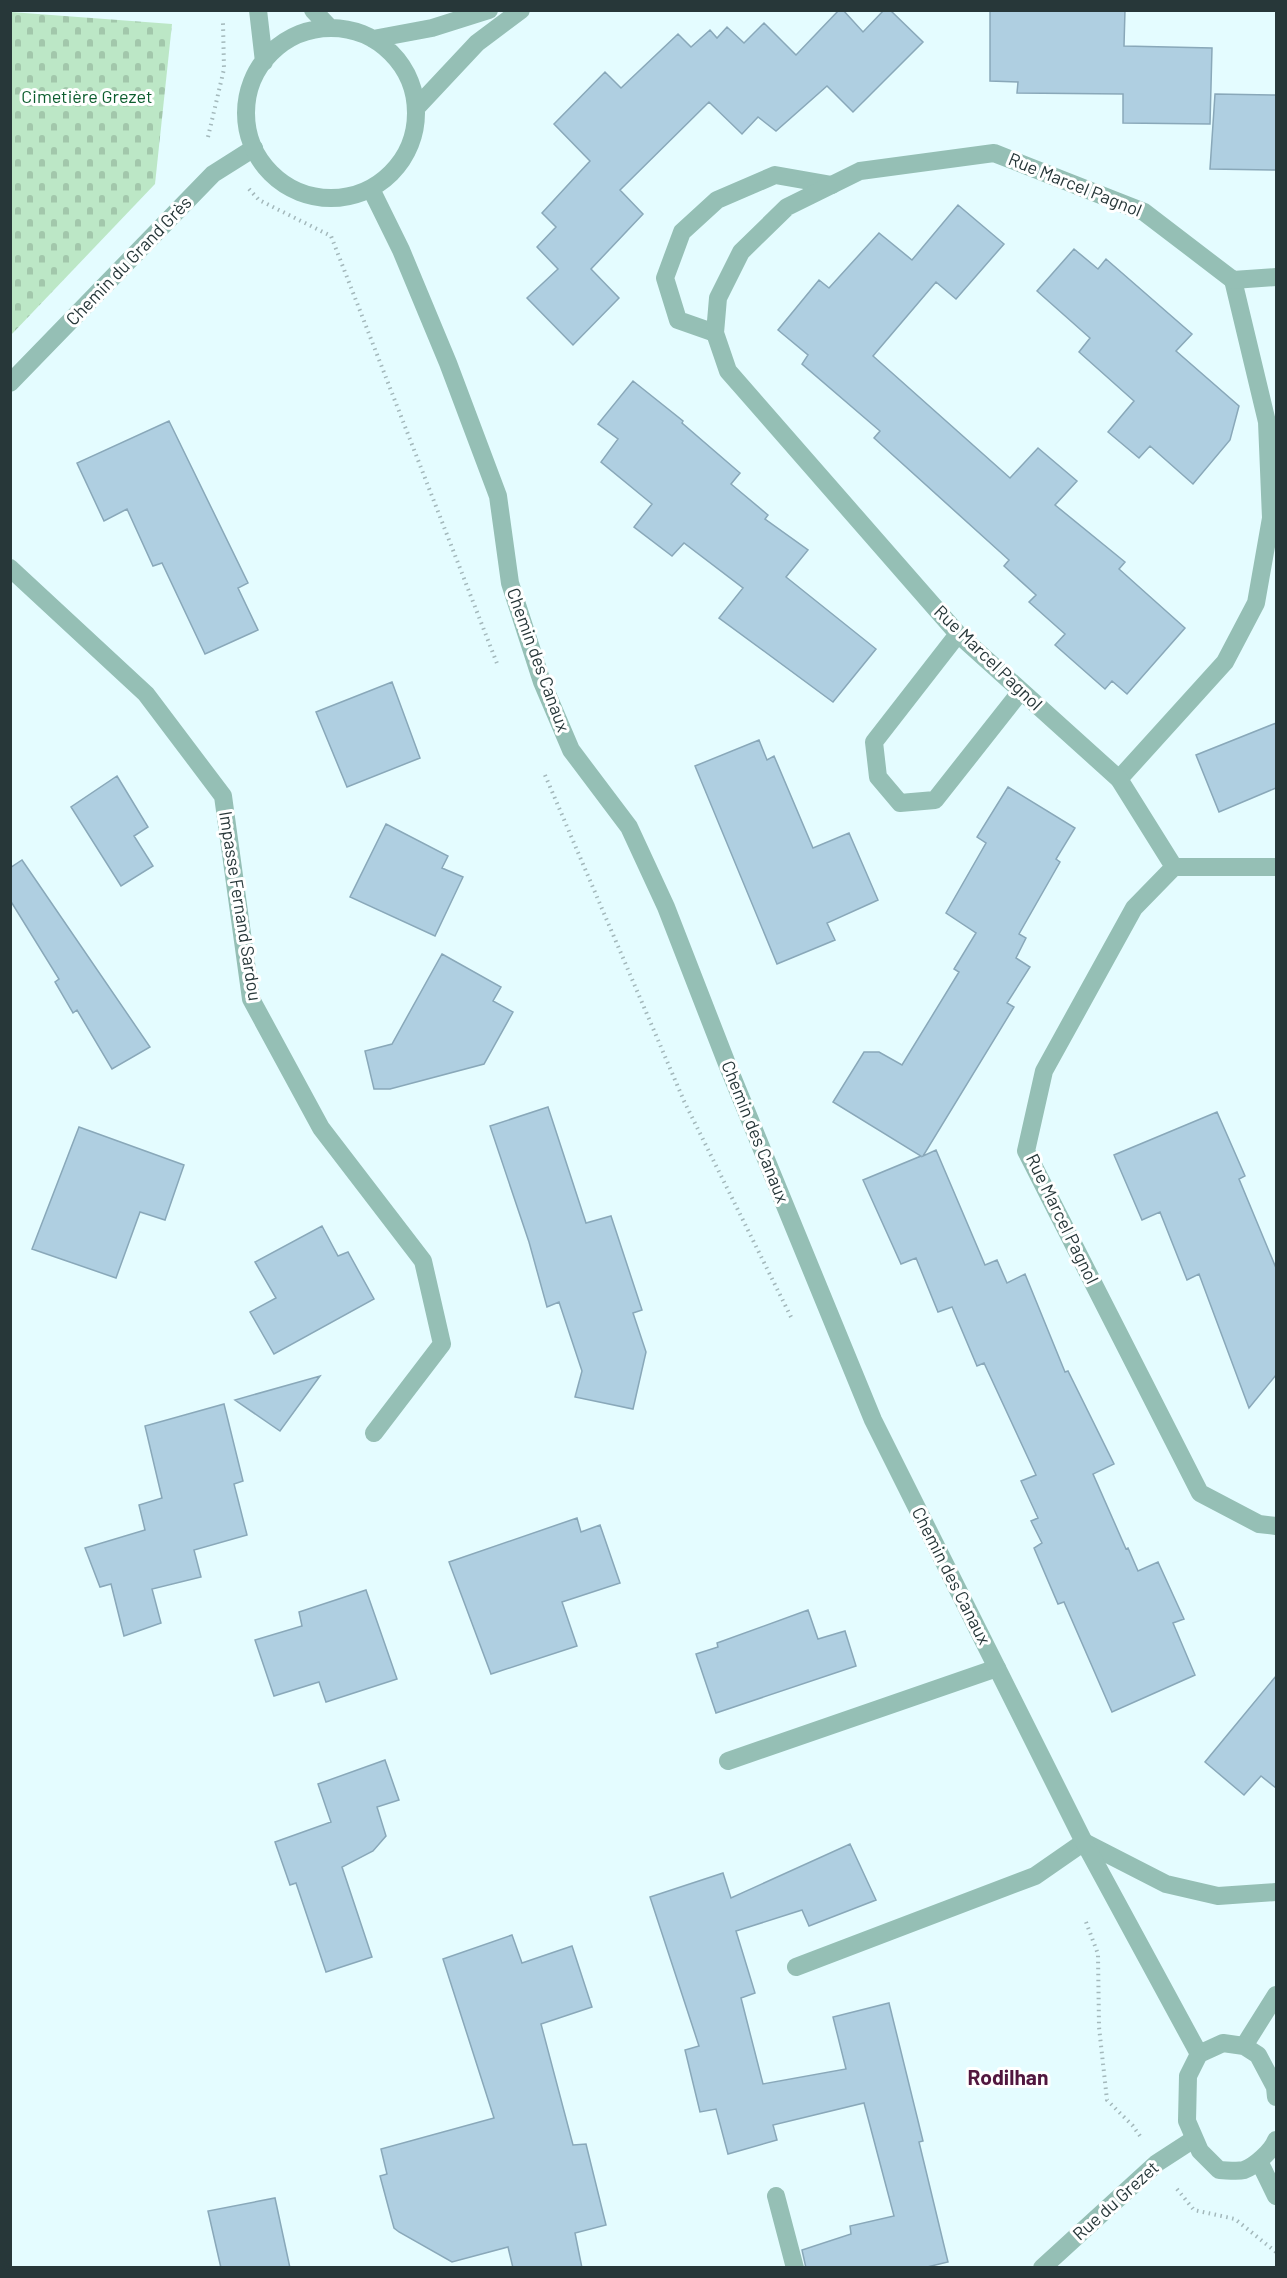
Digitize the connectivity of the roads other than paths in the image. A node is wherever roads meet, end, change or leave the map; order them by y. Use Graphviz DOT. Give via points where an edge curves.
graph roads {
  1 [pos="258,10"];
  2 [pos="313,10"];
  3 [pos="489,10"];
  4 [pos="521,10"];
  5 [pos="330,28"];
  6 [pos="373,39"];
  7 [pos="264,62"];
  8 [pos="417,107"];
  9 [pos="254,148"];
  10 [pos="832,185"];
  11 [pos="371,189"];
  12 [pos="1276,277"];
  13 [pos="1233,280"];
  14 [pos="715,333"];
  15 [pos="10,383"];
  16 [pos="1274,517"];
  17 [pos="10,568"];
  18 [pos="958,634"];
  19 [pos="1022,691"];
  20 [pos="1119,779"];
  21 [pos="1174,867"];
  22 [pos="1276,867"];
  23 [pos="374,1433"];
  24 [pos="1276,1526"];
  25 [pos="997,1668"];
  26 [pos="728,1761"];
  27 [pos="1084,1842"];
  28 [pos="1276,1892"];
  29 [pos="796,1967"];
  30 [pos="1276,1995"];
  31 [pos="1244,2046"];
  32 [pos="1199,2054"];
  33 [pos="1276,2097"];
  34 [pos="1194,2139"];
  35 [pos="1276,2140"];
  36 [pos="1258,2161"];
  37 [pos="776,2196"];
  38 [pos="1276,2196"];
  39 [pos="795,2268"];
  40 [pos="1042,2268"];
  1 -- 7 [label="street"];
  2 -- 5 [label="street"];
  3 -- 6 [label="street"];
  4 -- 8 [label="street" via="477,43"];
  5 -- 6 [label="street" via="352,30"];
  5 -- 7 [label="street" via="304,32 282,44"];
  6 -- 8 [label="street" via="394,56 405,72"];
  7 -- 9 [label="street" via="247,104 247,126"];
  8 -- 11 [label="street" via="406,154 391,174"];
  9 -- 11 [label="street" via="266,168 304,194 326,199"];
  9 -- 15 [label="street, Chemin du Grand Grès" via="213,174"];
  10 -- 13 [label="street, Rue Marcel Pagnol" via="860,171 994,153 1144,212"];
  10 -- 14 [label="street, Rue Marcel Pagnol" via="787,207 741,252 718,297"];
  10 -- 14 [label="street" via="775,175 717,200 682,232 666,278 678,320"];
  11 -- 25 [label="street, Chemin des Canaux" via="435,332 498,496 510,583 542,682 571,750 628,827 666,907 873,1420"];
  12 -- 13 [label="street"];
  13 -- 16 [label="street" via="1267,422"];
  14 -- 18 [label="street, Rue Marcel Pagnol" via="728,371"];
  16 -- 20 [label="street" via="1256,603 1225,662"];
  17 -- 23 [label="street, Impasse Fernand Sardou" via="147,694 223,796 251,999 321,1128 423,1261 442,1344"];
  18 -- 19 [label="street, Rue Marcel Pagnol"];
  18 -- 19 [label="street" via="874,742 878,777 900,803 935,800"];
  19 -- 20 [label="street, Rue Marcel Pagnol"];
  20 -- 21 [label="street, Rue Marcel Pagnol"];
  21 -- 22 [label="street"];
  21 -- 24 [label="street, Rue Marcel Pagnol" via="1134,908 1044,1071 1026,1151 1200,1492 1259,1524"];
  25 -- 26 [label="street"];
  25 -- 27 [label="street, Chemin des Canaux"];
  27 -- 28 [label="street" via="1166,1884 1218,1896"];
  27 -- 29 [label="street" via="1035,1876"];
  27 -- 32 [label="street, Chemin des Canaux"];
  30 -- 31 [label="street"];
  31 -- 32 [label="street" via="1223,2043"];
  31 -- 33 [label="street" via="1258,2055"];
  32 -- 34 [label="street" via="1188,2076 1187,2121"];
  34 -- 36 [label="street" via="1219,2170 1243,2170"];
  34 -- 40 [label="street, Rue du Grezet" via="1157,2163"];
  35 -- 36 [label="street"];
  36 -- 38 [label="street"];
  37 -- 39 [label="street"];
}
